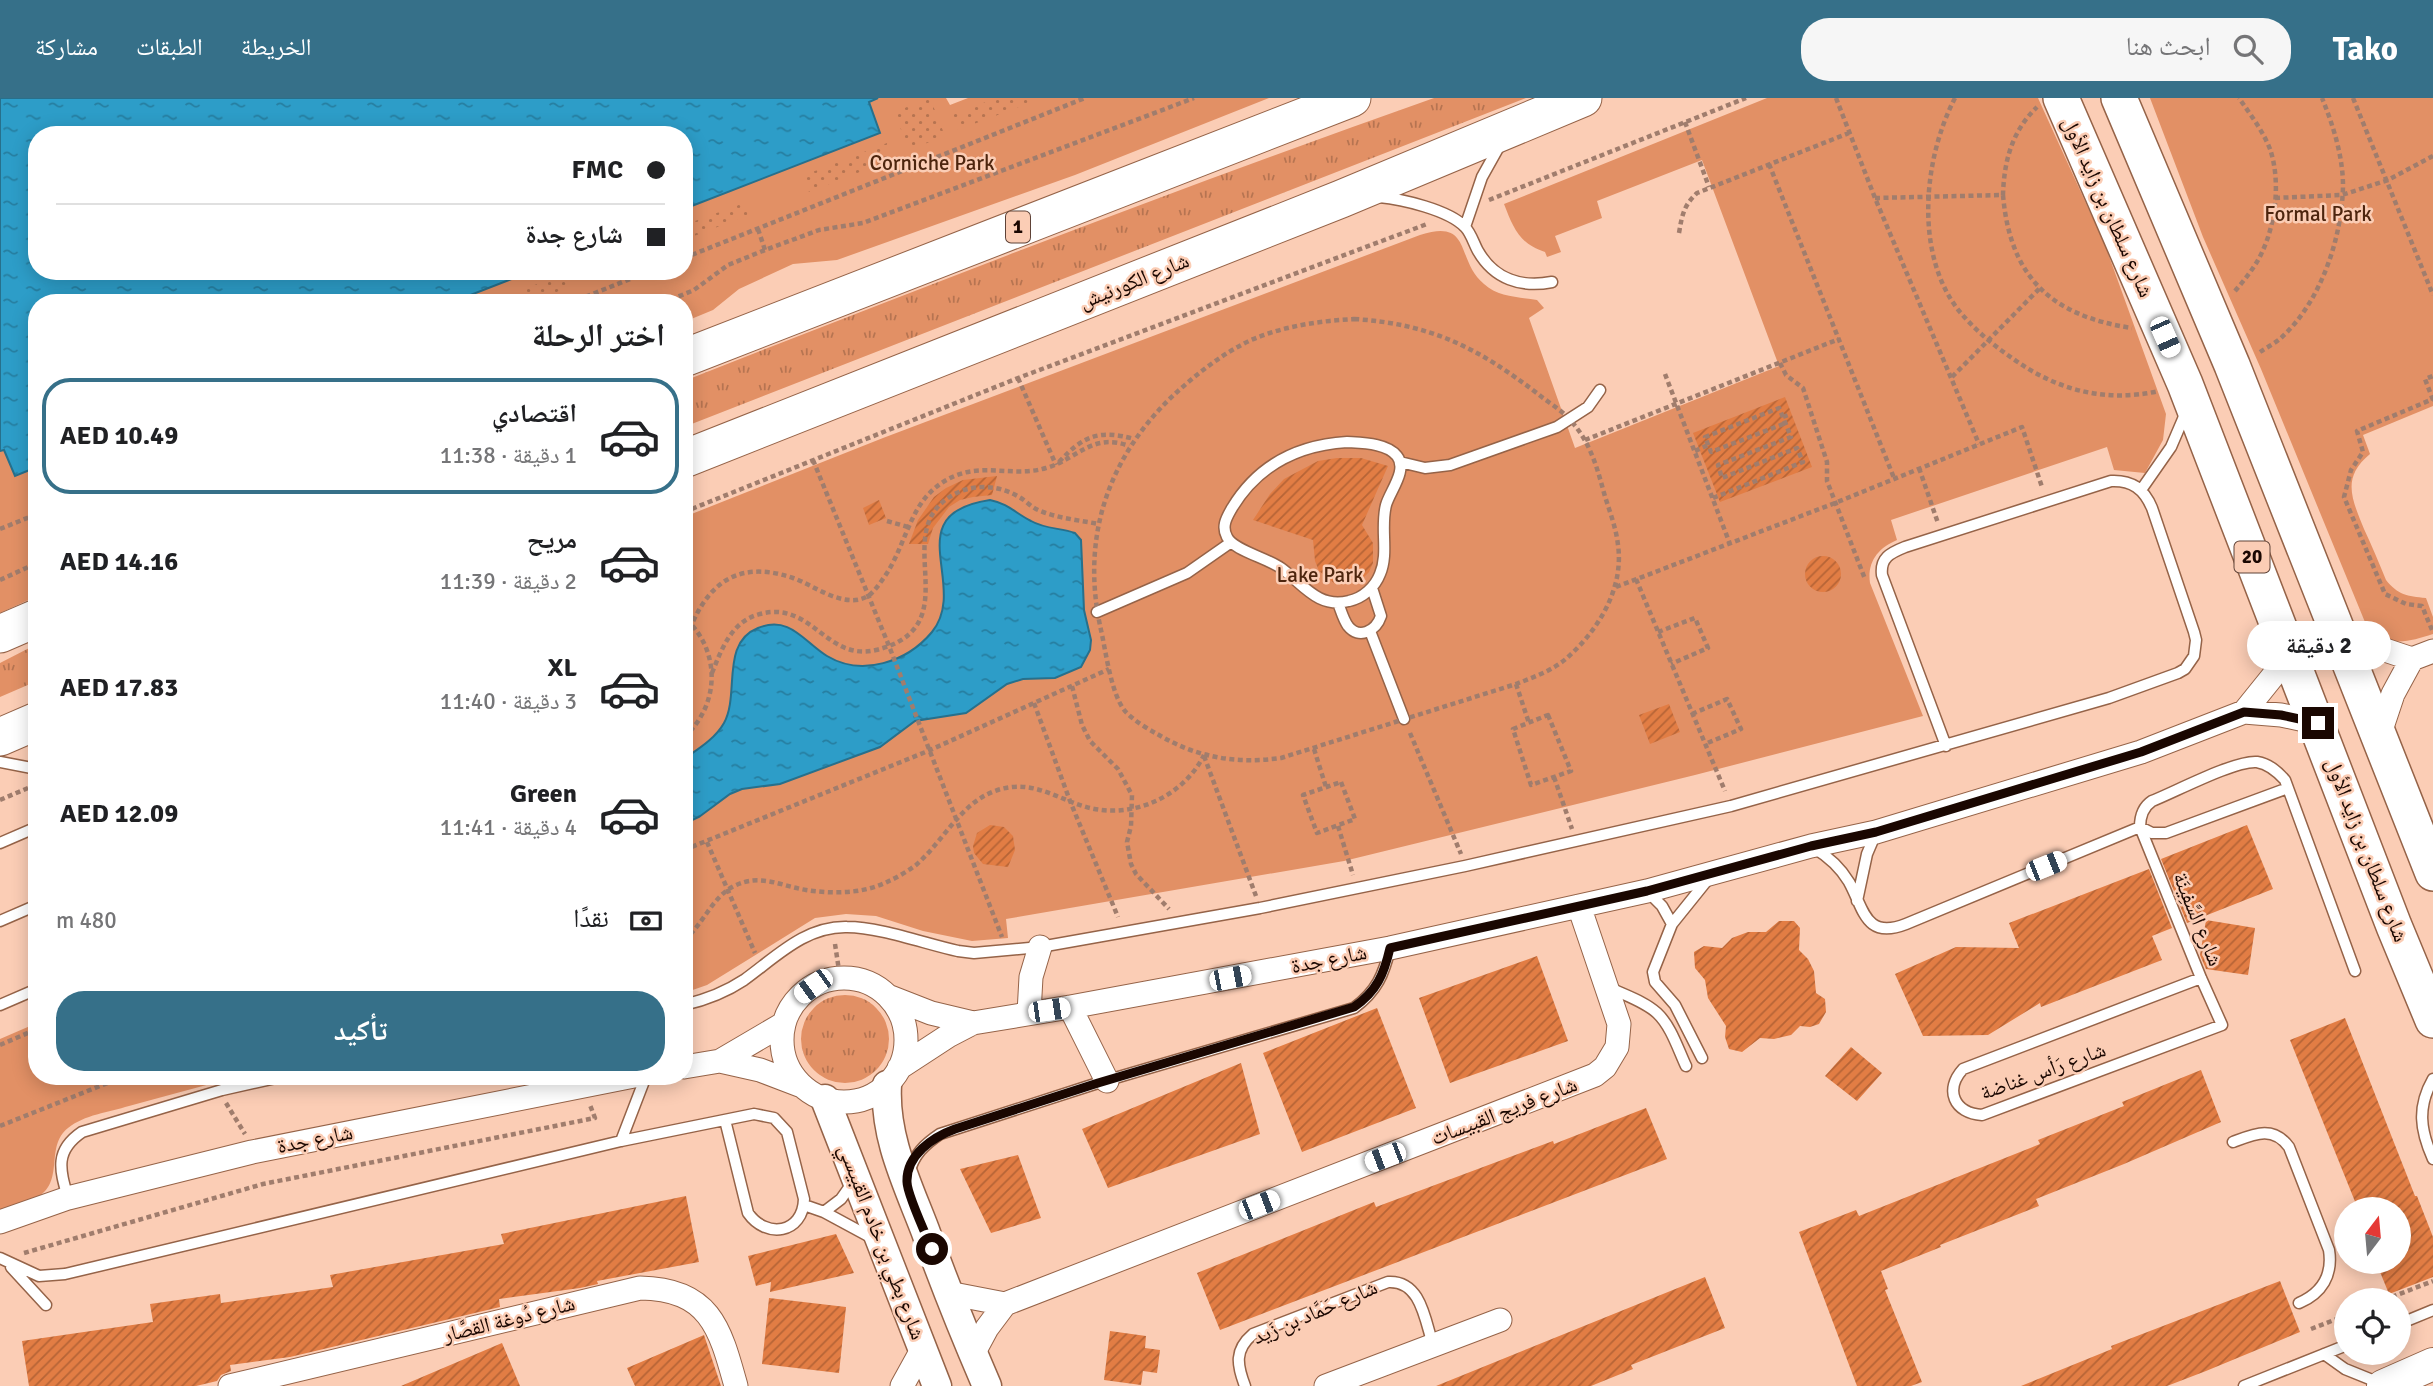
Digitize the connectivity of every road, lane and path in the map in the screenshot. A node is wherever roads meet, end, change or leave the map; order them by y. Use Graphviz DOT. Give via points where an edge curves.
graph roads {
  1 [pos="1085,98"];
  2 [pos="1195,98"];
  3 [pos="1352,98"];
  4 [pos="1583,98"];
  5 [pos="1746,98"];
  6 [pos="1836,98"];
  7 [pos="1955,98"];
  8 [pos="2119,98"];
  9 [pos="2239,98"];
  10 [pos="2322,98"];
  11 [pos="2353,98"];
  12 [pos="2051,100"];
  13 [pos="1685,122"];
  14 [pos="1514,125"];
  15 [pos="1849,133"];
  16 [pos="2433,156"];
  17 [pos="1769,164"];
  18 [pos="2388,180"];
  19 [pos="1709,187"];
  20 [pos="1927,195"];
  21 [pos="2003,195"];
  22 [pos="2342,195"];
  23 [pos="1875,198"];
  24 [pos="2275,198"];
  25 [pos="1341,199"];
  26 [pos="1488,200"];
  27 [pos="1437,220"];
  28 [pos="1465,227"];
  29 [pos="758,229"];
  30 [pos="1679,233"];
  31 [pos="765,250"];
  32 [pos="693,254"];
  33 [pos="628,280"];
  34 [pos="1552,282"];
  35 [pos="2040,288"];
  36 [pos="2235,291"];
  37 [pos="592,294"];
  38 [pos="684,294"];
  39 [pos="2433,295"];
  40 [pos="2143,329"];
  41 [pos="1839,339"];
  42 [pos="1987,340"];
  43 [pos="2260,352"];
  44 [pos="693,354"];
  45 [pos="1780,363"];
  46 [pos="1665,374"];
  47 [pos="2433,376"];
  48 [pos="1952,377"];
  49 [pos="1018,378"];
  50 [pos="1600,390"];
  51 [pos="2188,392"];
  52 [pos="2433,400"];
  53 [pos="1677,404"];
  54 [pos="1791,414"];
  55 [pos="1783,417"];
  56 [pos="1570,419"];
  57 [pos="1786,423"];
  58 [pos="1134,439"];
  59 [pos="1585,440"];
  60 [pos="1979,444"];
  61 [pos="1708,445"];
  62 [pos="1129,446"];
  63 [pos="1695,451"];
  64 [pos="693,455"];
  65 [pos="813,460"];
  66 [pos="1401,462"];
  67 [pos="1056,465"];
  68 [pos="1919,468"];
  69 [pos="1894,478"];
  70 [pos="2141,490"];
  71 [pos="1713,498"];
  72 [pos="2047,502"];
  73 [pos="1835,503"];
  74 [pos="693,508"];
  75 [pos="28,518"];
  76 [pos="887,521"];
  77 [pos="1098,524"];
  78 [pos="908,527"];
  79 [pos="0,529"];
  80 [pos="1942,535"];
  81 [pos="1230,542"];
  82 [pos="1730,544"];
  83 [pos="28,567"];
  84 [pos="1636,579"];
  85 [pos="0,580"];
  86 [pos="1616,587"];
  87 [pos="1372,588"];
  88 [pos="868,595"];
  89 [pos="1338,603"];
  90 [pos="1097,612"];
  91 [pos="693,620"];
  92 [pos="28,622"];
  93 [pos="693,627"];
  94 [pos="2335,628"];
  95 [pos="1370,631"];
  96 [pos="1658,632"];
  97 [pos="2433,632"];
  98 [pos="0,634"];
  99 [pos="889,646"];
  100 [pos="2287,646"];
  101 [pos="2433,651"];
  102 [pos="2412,659"];
  103 [pos="1671,664"];
  104 [pos="1109,669"];
  105 [pos="712,673"];
  106 [pos="1516,684"];
  107 [pos="1072,686"];
  108 [pos="1034,703"];
  109 [pos="2244,712"];
  110 [pos="1692,713"];
  111 [pos="1404,719"];
  112 [pos="1529,723"];
  113 [pos="2318,723"];
  114 [pos="28,724"];
  115 [pos="693,728"];
  116 [pos="2379,736"];
  117 [pos="0,737"];
  118 [pos="1705,744"];
  119 [pos="1947,746"];
  120 [pos="1314,749"];
  121 [pos="928,751"];
  122 [pos="1204,755"];
  123 [pos="0,762"];
  124 [pos="28,767"];
  125 [pos="1554,777"];
  126 [pos="1326,787"];
  127 [pos="28,788"];
  128 [pos="2288,788"];
  129 [pos="0,800"];
  130 [pos="1070,801"];
  131 [pos="1731,806"];
  132 [pos="1133,809"];
  133 [pos="954,819"];
  134 [pos="1338,826"];
  135 [pos="2140,827"];
  136 [pos="28,831"];
  137 [pos="1876,832"];
  138 [pos="1577,841"];
  139 [pos="707,842"];
  140 [pos="0,843"];
  141 [pos="1811,846"];
  142 [pos="693,847"];
  143 [pos="1465,866"];
  144 [pos="2433,871"];
  145 [pos="1714,873"];
  146 [pos="1357,888"];
  147 [pos="727,890"];
  148 [pos="1647,891"];
  149 [pos="1857,901"];
  150 [pos="1579,906"];
  151 [pos="1260,908"];
  152 [pos="28,909"];
  153 [pos="0,921"];
  154 [pos="1181,921"];
  155 [pos="1672,924"];
  156 [pos="693,931"];
  157 [pos="1124,932"];
  158 [pos="835,940"];
  159 [pos="1004,944"];
  160 [pos="1040,947"];
  161 [pos="1390,948"];
  162 [pos="760,966"];
  163 [pos="2355,971"];
  164 [pos="840,977"];
  165 [pos="2201,978"];
  166 [pos="1606,986"];
  167 [pos="28,993"];
  168 [pos="890,997"];
  169 [pos="693,1002"];
  170 [pos="0,1005"];
  171 [pos="1070,1007"];
  172 [pos="1029,1013"];
  173 [pos="2433,1020"];
  174 [pos="974,1023"];
  175 [pos="783,1024"];
  176 [pos="2222,1025"];
  177 [pos="28,1033"];
  178 [pos="0,1045"];
  179 [pos="1702,1058"];
  180 [pos="720,1061"];
  181 [pos="693,1066"];
  182 [pos="1686,1066"];
  183 [pos="893,1077"];
  184 [pos="2433,1079"];
  185 [pos="1107,1081"];
  186 [pos="102,1085"];
  187 [pos="244,1085"];
  188 [pos="589,1085"];
  189 [pos="643,1085"];
  190 [pos="813,1093"];
  191 [pos="225,1102"];
  192 [pos="595,1118"];
  193 [pos="725,1120"];
  194 [pos="0,1126"];
  195 [pos="247,1138"];
  196 [pos="621,1141"];
  197 [pos="2233,1142"];
  198 [pos="2433,1159"];
  199 [pos="855,1175"];
  200 [pos="907,1183"];
  201 [pos="68,1198"];
  202 [pos="804,1205"];
  203 [pos="824,1212"];
  204 [pos="0,1222"];
  205 [pos="883,1244"];
  206 [pos="6,1258"];
  207 [pos="2433,1281"];
  208 [pos="2411,1290"];
  209 [pos="948,1293"];
  210 [pos="2299,1303"];
  211 [pos="1006,1304"];
  212 [pos="46,1305"];
  213 [pos="2433,1310"];
  214 [pos="2411,1319"];
  215 [pos="1500,1320"];
  216 [pos="2334,1320"];
  217 [pos="2311,1329"];
  218 [pos="1433,1345"];
  219 [pos="923,1348"];
  220 [pos="2334,1350"];
  221 [pos="973,1354"];
  222 [pos="2324,1354"];
  223 [pos="2433,1364"];
  224 [pos="230,1386"];
  225 [pos="736,1386"];
  226 [pos="902,1386"];
  227 [pos="937,1386"];
  228 [pos="987,1386"];
  229 [pos="1245,1386"];
  230 [pos="1326,1386"];
  231 [pos="2245,1386"];
  232 [pos="2384,1386"];
  1 -- 29 [label="path"];
  2 -- 31 [label="path" via="863,223 820,230"];
  3 -- 44 [label="highway, 1"];
  4 -- 14 [label="highway, شارع الكورنيش"];
  5 -- 13 [label="path"];
  6 -- 15 [label="path"];
  7 -- 20 [label="path" via="1933,160"];
  8 -- 94 [label="main road, 20" via="2232,365"];
  9 -- 24 [label="path" via="2269,146"];
  10 -- 22 [label="path" via="2334,132"];
  11 -- 18 [label="path"];
  12 -- 21 [label="path" via="2025,118 2012,144"];
  12 -- 51 [label="main road, شارع سلطان بن زايد الأول / 20"];
  13 -- 19 [label="path"];
  13 -- 26 [label="path"];
  14 -- 25 [label="highway, شارع الكورنيش"];
  14 -- 28 [label="lane" via="1482,177"];
  15 -- 17 [label="path"];
  15 -- 23 [label="path"];
  16 -- 18 [label="path"];
  17 -- 19 [label="path"];
  17 -- 41 [label="path"];
  18 -- 22 [label="path"];
  18 -- 39 [label="path"];
  19 -- 30 [label="path" via="1687,202"];
  20 -- 21 [label="path"];
  20 -- 23 [label="path"];
  20 -- 42 [label="path" via="1932,252 1941,279 1959,311"];
  21 -- 35 [label="path" via="2014,250"];
  22 -- 24 [label="path"];
  22 -- 43 [label="path" via="2319,285 2282,338"];
  23 -- 48 [label="path"];
  24 -- 36 [label="path" via="2256,263"];
  25 -- 28 [label="lane" via="1396,199 1422,205"];
  25 -- 64 [label="highway, شارع الكورنيش"];
  27 -- 49 [label="path"];
  28 -- 34 [label="lane" via="1488,266 1499,275 1528,284"];
  29 -- 31 [label="path"];
  29 -- 32 [label="path"];
  31 -- 38 [label="path" via="728,265"];
  33 -- 37 [label="path"];
  35 -- 40 [label="path" via="2077,315"];
  35 -- 42 [label="path"];
  41 -- 45 [label="path"];
  41 -- 69 [label="path"];
  42 -- 48 [label="path"];
  42 -- 51 [label="path" via="2035,375 2083,393 2137,396"];
  45 -- 53 [label="path"];
  45 -- 73 [label="path" via="1786,375 1803,388"];
  46 -- 53 [label="path"];
  47 -- 52 [label="path" via="2425,379"];
  48 -- 60 [label="path"];
  49 -- 65 [label="path"];
  49 -- 67 [label="path"];
  50 -- 56 [label="lane" via="1588,407"];
  51 -- 70 [label="lane" via="2171,447"];
  51 -- 100 [label="main road, شارع سلطان بن زايد الأول / 20"];
  52 -- 97 [label="path" via="2357,431 2363,452 2351,470 2344,497 2385,594 2422,606"];
  53 -- 59 [label="path"];
  53 -- 63 [label="path"];
  54 -- 55 [label="path"];
  55 -- 57 [label="path"];
  55 -- 61 [label="path" via="1779,408 1773,410 1705,437"];
  56 -- 58 [label="path" via="1467,346 1420,329 1354,319 1303,324 1229,351 1168,400"];
  56 -- 59 [label="path"];
  56 -- 66 [label="lane" via="1450,466 1425,468"];
  57 -- 61 [label="path" via="1711,452"];
  57 -- 71 [label="path" via="1791,437 1718,466 1722,478 1797,449 1802,462"];
  58 -- 62 [label="path"];
  58 -- 67 [label="path" via="1115,433 1082,439"];
  59 -- 86 [label="path" via="1594,456 1618,546"];
  60 -- 68 [label="path"];
  60 -- 72 [label="path" via="2022,426"];
  61 -- 63 [label="path"];
  62 -- 67 [label="path" via="1101,442"];
  62 -- 77 [label="path"];
  63 -- 71 [label="path"];
  65 -- 74 [label="path"];
  65 -- 88 [label="path"];
  66 -- 81 [label="lane" via="1383,447 1365,443 1329,443 1294,452 1264,471 1239,497 1224,524"];
  66 -- 87 [label="lane" via="1384,514 1381,572"];
  67 -- 78 [label="path" via="1020,473 982,470 955,476 925,497"];
  68 -- 69 [label="path"];
  68 -- 80 [label="path"];
  69 -- 73 [label="path"];
  70 -- 72 [label="lane" via="2111,481"];
  70 -- 119 [label="lane" via="2152,508 2194,632 2196,648 2191,663 2178,673 2109,698"];
  71 -- 82 [label="path"];
  72 -- 80 [label="lane"];
  73 -- 82 [label="path"];
  75 -- 79 [label="path"];
  76 -- 78 [label="path"];
  77 -- 90 [label="path"];
  77 -- 99 [label="path" via="1036,508 995,487 967,489 949,497 931,516 925,534 927,600 921,617"];
  78 -- 88 [label="path" via="887,573"];
  80 -- 119 [label="lane" via="1895,551 1881,567"];
  81 -- 89 [label="lane" via="1277,565 1319,599"];
  81 -- 90 [label="lane" via="1187,573"];
  82 -- 84 [label="path"];
  83 -- 85 [label="path"];
  84 -- 86 [label="path"];
  84 -- 96 [label="path"];
  86 -- 106 [label="path" via="1606,609 1567,658"];
  87 -- 89 [label="lane" via="1356,599"];
  87 -- 95 [label="lane" via="1381,617"];
  88 -- 91 [label="path" via="840,598 794,578 748,572 712,592"];
  88 -- 99 [label="path"];
  89 -- 95 [label="lane" via="1353,630"];
  90 -- 104 [label="path"];
  92 -- 98 [label="highway"];
  93 -- 105 [label="path" via="707,646"];
  94 -- 102 [label="street"];
  94 -- 116 [label="main road, 20"];
  95 -- 111 [label="lane"];
  96 -- 103 [label="path"];
  96 -- 103 [label="path" via="1695,618 1708,648"];
  99 -- 105 [label="path" via="854,652 836,646 802,618 770,611 750,616 736,627"];
  99 -- 121 [label="path"];
  100 -- 109 [label="street, شارع جدة" via="2273,676"];
  100 -- 113 [label="main road, شارع سلطان بن زايد الأول / 20"];
  101 -- 102 [label="street"];
  102 -- 116 [label="street" via="2393,694"];
  103 -- 110 [label="path"];
  104 -- 107 [label="path"];
  104 -- 122 [label="path" via="1119,700 1130,716 1175,744"];
  105 -- 115 [label="path" via="706,707"];
  106 -- 111 [label="path"];
  106 -- 112 [label="path"];
  107 -- 108 [label="path"];
  107 -- 132 [label="path" via="1082,725 1090,741 1118,769 1132,795"];
  108 -- 121 [label="path"];
  108 -- 130 [label="path"];
  109 -- 113 [label="street, شارع جدة"];
  109 -- 137 [label="street, شارع جدة" via="2141,752"];
  110 -- 118 [label="path"];
  110 -- 118 [label="path" via="1727,699 1741,729"];
  111 -- 120 [label="path"];
  111 -- 143 [label="path"];
  112 -- 125 [label="path" via="1548,715 1571,771"];
  112 -- 125 [label="path" via="1513,729 1531,785"];
  113 -- 173 [label="main road, شارع سلطان بن زايد الأول / 20"];
  114 -- 117 [label="highway"];
  116 -- 144 [label="main road, 20"];
  118 -- 131 [label="path"];
  119 -- 131 [label="lane"];
  120 -- 122 [label="path" via="1258,761"];
  120 -- 126 [label="path"];
  121 -- 133 [label="path"];
  121 -- 139 [label="path"];
  122 -- 132 [label="path" via="1187,781 1164,797"];
  122 -- 151 [label="path"];
  123 -- 124 [label="lane"];
  125 -- 138 [label="path"];
  126 -- 134 [label="path" via="1341,782 1355,819"];
  126 -- 134 [label="path" via="1303,795 1317,833"];
  127 -- 129 [label="path"];
  128 -- 135 [label="lane" via="2166,833"];
  128 -- 135 [label="lane" via="2272,767 2245,763 2147,805"];
  128 -- 163 [label="lane"];
  130 -- 132 [label="path" via="1102,810"];
  130 -- 133 [label="path" via="1038,789 1012,787 979,799"];
  130 -- 157 [label="path"];
  131 -- 138 [label="lane"];
  132 -- 154 [label="path" via="1126,842 1131,864"];
  133 -- 147 [label="path" via="916,865 880,885 827,892 764,880"];
  133 -- 159 [label="path"];
  134 -- 146 [label="path"];
  135 -- 149 [label="lane" via="1897,927 1873,924"];
  135 -- 165 [label="lane, شارع السَّفِينَة"];
  136 -- 140 [label="lane"];
  137 -- 141 [label="street, شارع جدة"];
  137 -- 149 [label="lane"];
  138 -- 143 [label="lane"];
  139 -- 142 [label="path"];
  139 -- 147 [label="path"];
  141 -- 145 [label="street, شارع جدة"];
  141 -- 149 [label="lane" via="1840,869"];
  143 -- 146 [label="lane"];
  145 -- 148 [label="street, شارع جدة"];
  145 -- 155 [label="lane"];
  146 -- 151 [label="lane"];
  147 -- 156 [label="path"];
  147 -- 162 [label="path"];
  148 -- 150 [label="street, شارع جدة"];
  148 -- 155 [label="lane"];
  150 -- 161 [label="street, شارع جدة"];
  150 -- 166 [label="street, شارع فريج القبيسات"];
  151 -- 154 [label="lane"];
  152 -- 153 [label="lane"];
  154 -- 157 [label="lane"];
  155 -- 179 [label="lane" via="1653,977 1675,1005"];
  157 -- 160 [label="lane"];
  158 -- 164 [label="path"];
  160 -- 162 [label="lane" via="966,953 847,927 807,935"];
  160 -- 172 [label="street" via="1031,977"];
  161 -- 171 [label="street, شارع جدة"];
  161 -- 185 [label="lane" via="1378,985 1354,1007"];
  162 -- 169 [label="lane" via="730,988"];
  164 -- 168 [label="street" via="861,980"];
  164 -- 175 [label="street" via="799,995"];
  165 -- 176 [label="lane, شارع السَّفِينَة"];
  165 -- 176 [label="lane, شارع رَأس غناضة" via="1963,1069 1955,1077 1954,1099 1970,1114 1982,1115"];
  166 -- 182 [label="lane" via="1658,1013"];
  166 -- 211 [label="street, شارع فريج القبيسات" via="1619,1036 1612,1058 1595,1075"];
  167 -- 170 [label="lane"];
  168 -- 174 [label="street, شارع جدة"];
  168 -- 183 [label="street" via="906,1032 905,1051"];
  171 -- 172 [label="street, شارع جدة"];
  171 -- 185 [label="street"];
  172 -- 174 [label="street, شارع جدة"];
  174 -- 183 [label="street, شارع جدة" via="939,1041"];
  175 -- 180 [label="street"];
  175 -- 190 [label="street" via="784,1057 791,1073"];
  177 -- 178 [label="path"];
  180 -- 181 [label="street"];
  180 -- 190 [label="street" via="760,1070"];
  183 -- 190 [label="street" via="873,1095 858,1101 841,1102"];
  183 -- 200 [label="street, شارع بطي بن خادم القبيسي" via="886,1105 888,1127"];
  184 -- 198 [label="lane" via="2421,1113"];
  185 -- 200 [label="lane" via="940,1134 917,1154"];
  186 -- 194 [label="path"];
  187 -- 201 [label="lane" via="82,1132 68,1145 61,1164"];
  188 -- 201 [label="street, شارع جدة" via="252,1152"];
  189 -- 196 [label="lane"];
  190 -- 199 [label="street, شارع بطي بن خادم القبيسي"];
  191 -- 195 [label="path"];
  192 -- 206 [label="path" via="263,1184"];
  193 -- 196 [label="lane"];
  193 -- 202 [label="lane" via="754,1114 782,1124"];
  193 -- 202 [label="lane" via="753,1222 782,1229 798,1219"];
  196 -- 206 [label="lane" via="65,1274 39,1276"];
  197 -- 210 [label="lane" via="2265,1132 2279,1136 2289,1147 2331,1261 2321,1289"];
  199 -- 203 [label="lane" via="847,1193"];
  199 -- 205 [label="street, شارع بطي بن خادم القبيسي"];
  200 -- 209 [label="street, شارع بطي بن خادم القبيسي"];
  201 -- 204 [label="street, شارع جدة"];
  202 -- 203 [label="lane"];
  203 -- 205 [label="lane"];
  205 -- 219 [label="street, شارع بطي بن خادم القبيسي"];
  206 -- 212 [label="lane"];
  207 -- 208 [label="path"];
  209 -- 211 [label="street"];
  209 -- 221 [label="street, شارع بطي بن خادم القبيسي"];
  211 -- 221 [label="street"];
  213 -- 214 [label="lane"];
  215 -- 218 [label="street"];
  216 -- 217 [label="path"];
  218 -- 229 [label="lane, شارع حَمَّاد بن زَيد" via="1416,1295 1404,1283 1388,1282 1253,1334 1240,1348 1238,1358"];
  218 -- 230 [label="street"];
  219 -- 226 [label="street"];
  219 -- 227 [label="street, شارع بطي بن خادم القبيسي"];
  220 -- 222 [label="lane"];
  221 -- 228 [label="street, شارع بطي بن خادم القبيسي"];
  222 -- 231 [label="lane"];
  222 -- 232 [label="lane"];
  223 -- 232 [label="main road"];
  224 -- 225 [label="street, شارع دُوغة القصَّار" via="640,1288 679,1294 710,1318 721,1334"];
}
